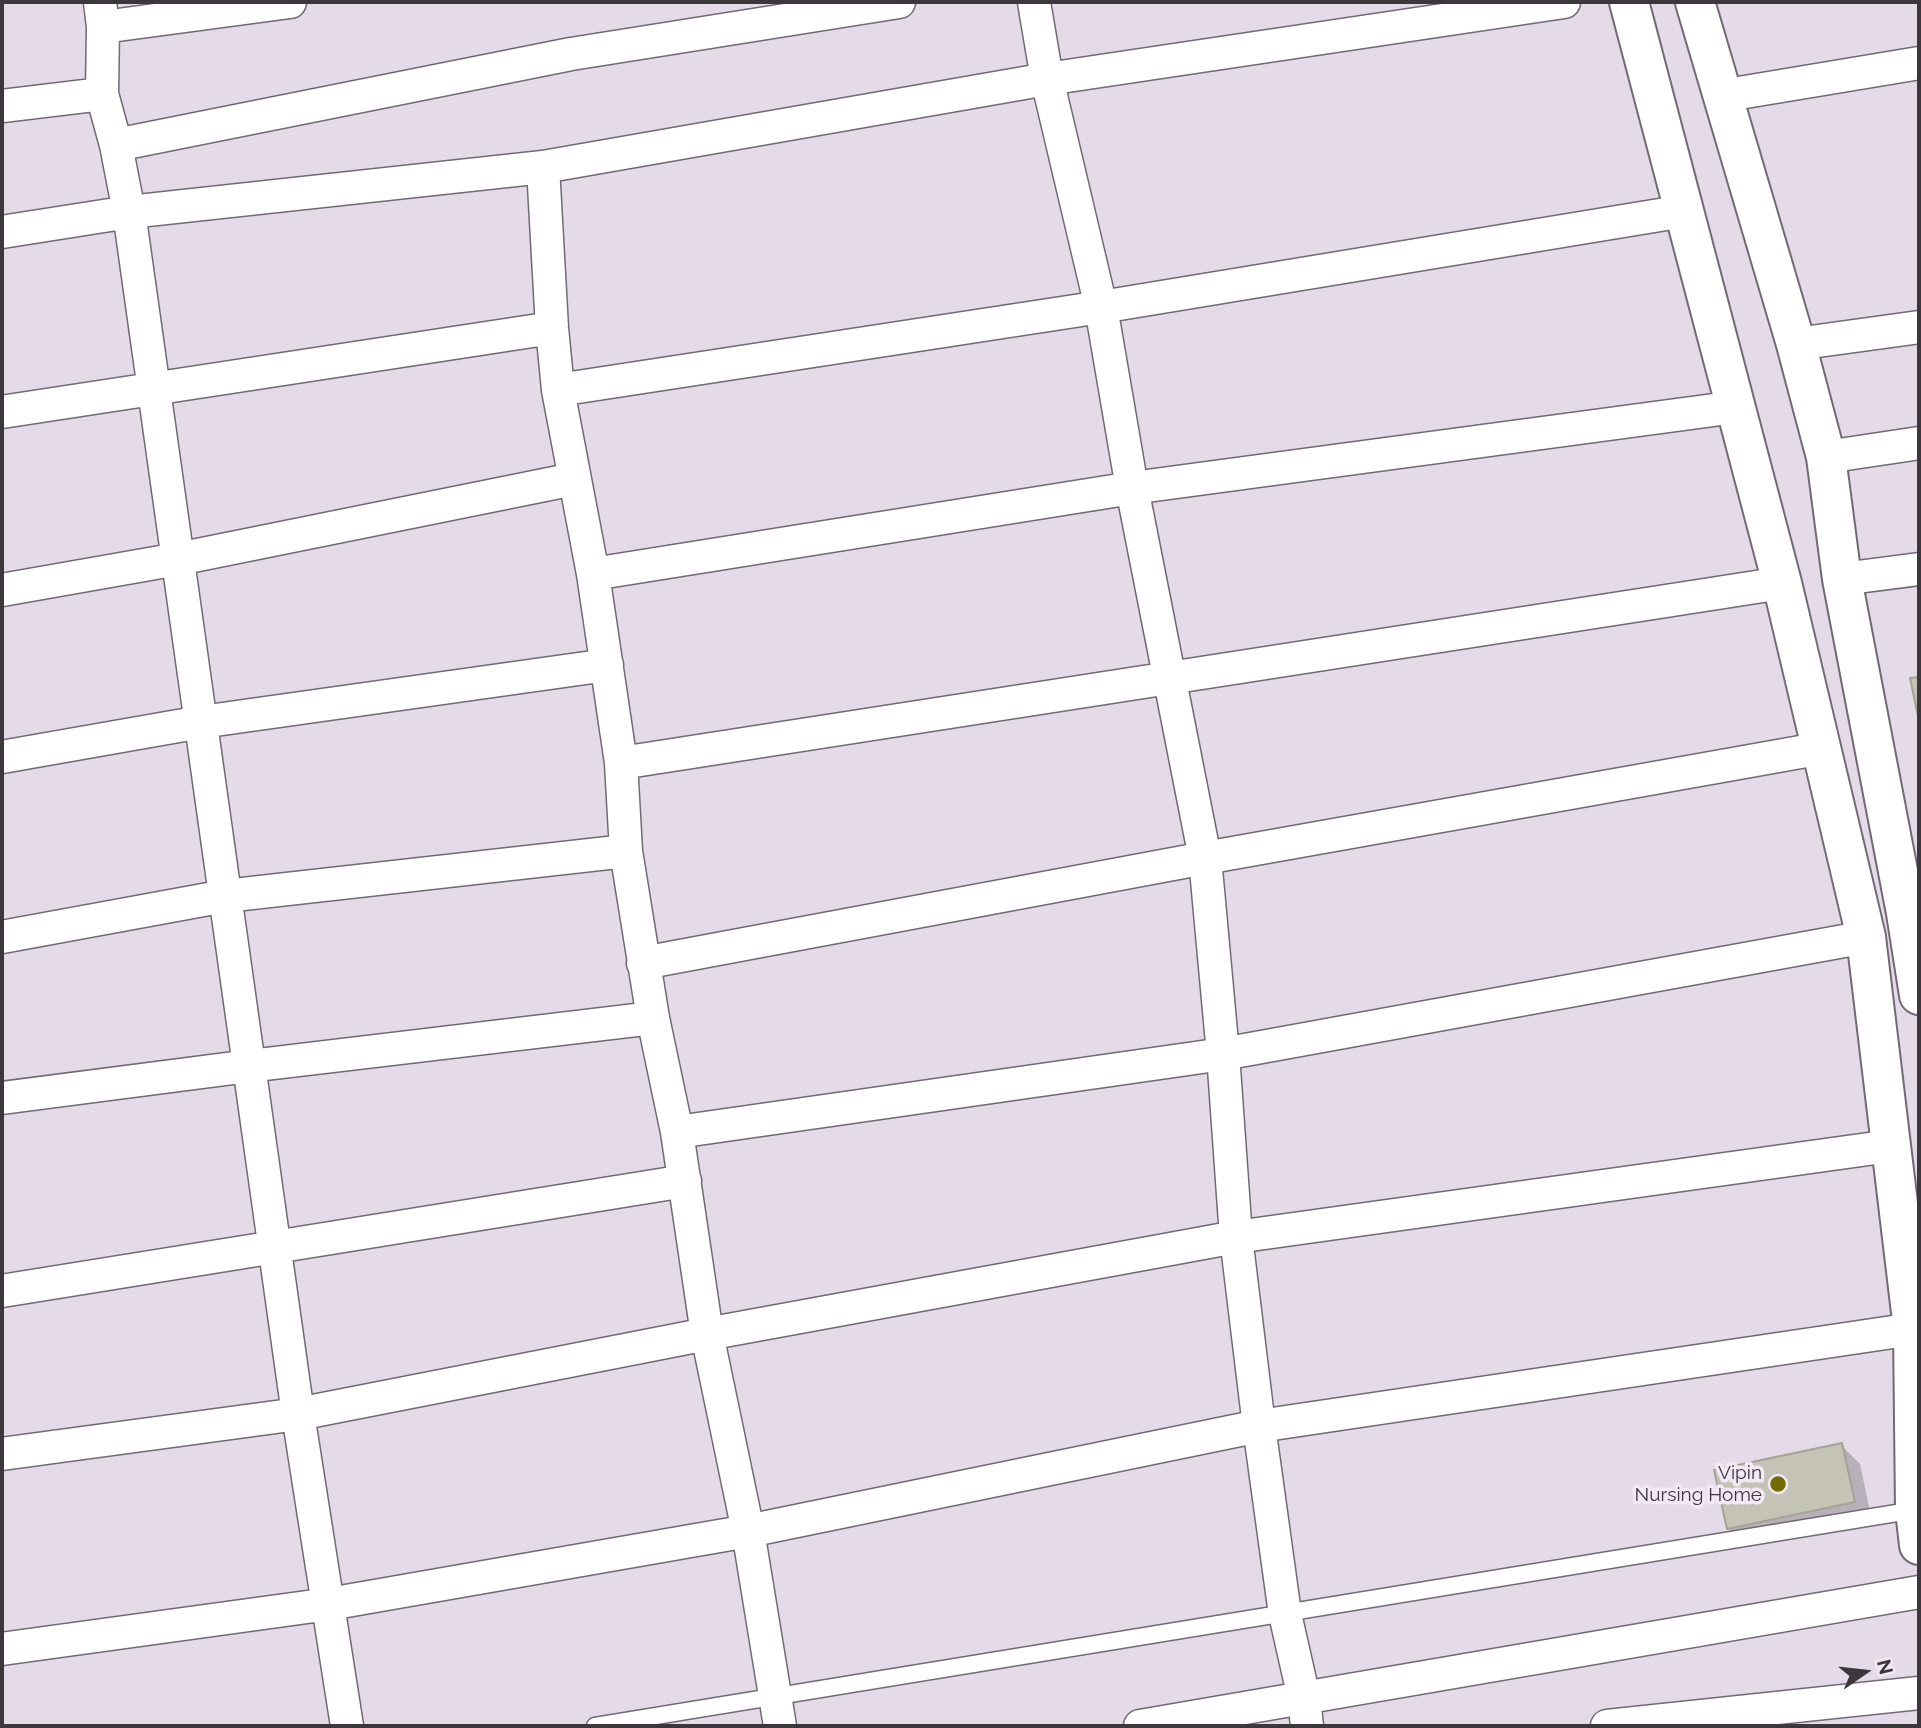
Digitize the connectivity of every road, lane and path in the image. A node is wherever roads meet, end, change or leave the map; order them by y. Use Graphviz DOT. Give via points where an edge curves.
graph roads {
  1 [pos="289,2"];
  2 [pos="899,2"];
  3 [pos="1034,2"];
  4 [pos="1564,2"];
  5 [pos="1629,2"];
  6 [pos="1695,2"];
  7 [pos="101,14"];
  8 [pos="1919,63"];
  9 [pos="1047,79"];
  10 [pos="102,93"];
  11 [pos="1721,96"];
  12 [pos="2,106"];
  13 [pos="116,145"];
  14 [pos="543,167"];
  15 [pos="1684,211"];
  16 [pos="129,212"];
  17 [pos="2,232"];
  18 [pos="1101,307"];
  19 [pos="1919,327"];
  20 [pos="552,328"];
  21 [pos="1796,344"];
  22 [pos="154,390"];
  23 [pos="558,390"];
  24 [pos="1736,407"];
  25 [pos="2,412"];
  26 [pos="1919,443"];
  27 [pos="1826,457"];
  28 [pos="574,479"];
  29 [pos="1132,488"];
  30 [pos="178,559"];
  31 [pos="1919,569"];
  32 [pos="593,574"];
  33 [pos="1842,579"];
  34 [pos="1782,583"];
  35 [pos="2,590"];
  36 [pos="607,665"];
  37 [pos="1171,677"];
  38 [pos="201,722"];
  39 [pos="1823,748"];
  40 [pos="2,757"];
  41 [pos="621,763"];
  42 [pos="626,851"];
  43 [pos="1205,858"];
  44 [pos="225,896"];
  45 [pos="2,937"];
  46 [pos="1866,937"];
  47 [pos="643,963"];
  48 [pos="1918,974"];
  49 [pos="653,1018"];
  50 [pos="1223,1054"];
  51 [pos="249,1066"];
  52 [pos="2,1098"];
  53 [pos="677,1132"];
  54 [pos="1890,1146"];
  55 [pos="685,1181"];
  56 [pos="1236,1237"];
  57 [pos="274,1247"];
  58 [pos="2,1291"];
  59 [pos="1913,1329"];
  60 [pos="707,1334"];
  61 [pos="298,1414"];
  62 [pos="1259,1426"];
  63 [pos="2,1454"];
  64 [pos="1917,1527"];
  65 [pos="748,1531"];
  66 [pos="1919,1592"];
  67 [pos="329,1604"];
  68 [pos="1285,1615"];
  69 [pos="2,1649"];
  70 [pos="1919,1693"];
  71 [pos="777,1711"];
  72 [pos="1306,1712"];
  73 [pos="347,1726"];
  74 [pos="595,1726"];
  75 [pos="1140,1726"];
  76 [pos="1607,1726"];
  1 -- 7 [label="street"];
  2 -- 13 [label="street" via="571,54"];
  3 -- 9 [label="street"];
  4 -- 9 [label="street"];
  5 -- 15 [label="main road"];
  6 -- 11 [label="main road"];
  7 -- 10 [label="street"];
  8 -- 11 [label="street"];
  9 -- 14 [label="street"];
  9 -- 18 [label="street"];
  10 -- 12 [label="street"];
  10 -- 13 [label="street"];
  11 -- 21 [label="main road"];
  13 -- 16 [label="street"];
  14 -- 16 [label="street"];
  14 -- 20 [label="street"];
  15 -- 18 [label="street"];
  15 -- 24 [label="main road"];
  16 -- 17 [label="street"];
  16 -- 22 [label="street"];
  18 -- 23 [label="street"];
  18 -- 29 [label="street"];
  19 -- 21 [label="street"];
  20 -- 22 [label="street"];
  20 -- 23 [label="street"];
  21 -- 27 [label="main road"];
  22 -- 25 [label="street"];
  22 -- 30 [label="street"];
  23 -- 28 [label="street"];
  24 -- 29 [label="street"];
  24 -- 34 [label="main road"];
  26 -- 27 [label="street"];
  27 -- 33 [label="main road"];
  28 -- 30 [label="street"];
  28 -- 32 [label="street"];
  29 -- 32 [label="street"];
  29 -- 37 [label="street"];
  30 -- 35 [label="street"];
  30 -- 38 [label="street"];
  31 -- 33 [label="street"];
  32 -- 36 [label="street"];
  33 -- 48 [label="main road"];
  34 -- 37 [label="street"];
  34 -- 39 [label="main road"];
  36 -- 38 [label="street"];
  36 -- 41 [label="street"];
  37 -- 41 [label="street"];
  37 -- 43 [label="street"];
  38 -- 40 [label="street"];
  38 -- 44 [label="street"];
  39 -- 43 [label="street"];
  39 -- 46 [label="main road"];
  41 -- 42 [label="street"];
  42 -- 44 [label="street"];
  42 -- 47 [label="street"];
  43 -- 47 [label="street"];
  43 -- 50 [label="street"];
  44 -- 45 [label="street"];
  44 -- 51 [label="street"];
  46 -- 50 [label="street"];
  46 -- 54 [label="main road"];
  47 -- 49 [label="street"];
  49 -- 51 [label="street"];
  49 -- 53 [label="street"];
  50 -- 53 [label="street"];
  50 -- 56 [label="street"];
  51 -- 52 [label="street"];
  51 -- 57 [label="street"];
  53 -- 55 [label="street"];
  54 -- 56 [label="street"];
  54 -- 59 [label="main road"];
  55 -- 57 [label="street"];
  55 -- 60 [label="street"];
  56 -- 60 [label="street"];
  56 -- 62 [label="street"];
  57 -- 58 [label="street"];
  57 -- 61 [label="street"];
  59 -- 62 [label="street"];
  59 -- 64 [label="main road"];
  60 -- 61 [label="street"];
  60 -- 65 [label="street"];
  61 -- 63 [label="street"];
  61 -- 67 [label="street"];
  62 -- 65 [label="street"];
  62 -- 68 [label="street"];
  64 -- 68 [label="lane"];
  65 -- 67 [label="street"];
  65 -- 71 [label="street"];
  66 -- 72 [label="street"];
  67 -- 69 [label="street"];
  67 -- 73 [label="street"];
  68 -- 71 [label="lane"];
  68 -- 72 [label="street"];
  70 -- 76 [label="street"];
  71 -- 74 [label="lane"];
  72 -- 75 [label="street"];
}
